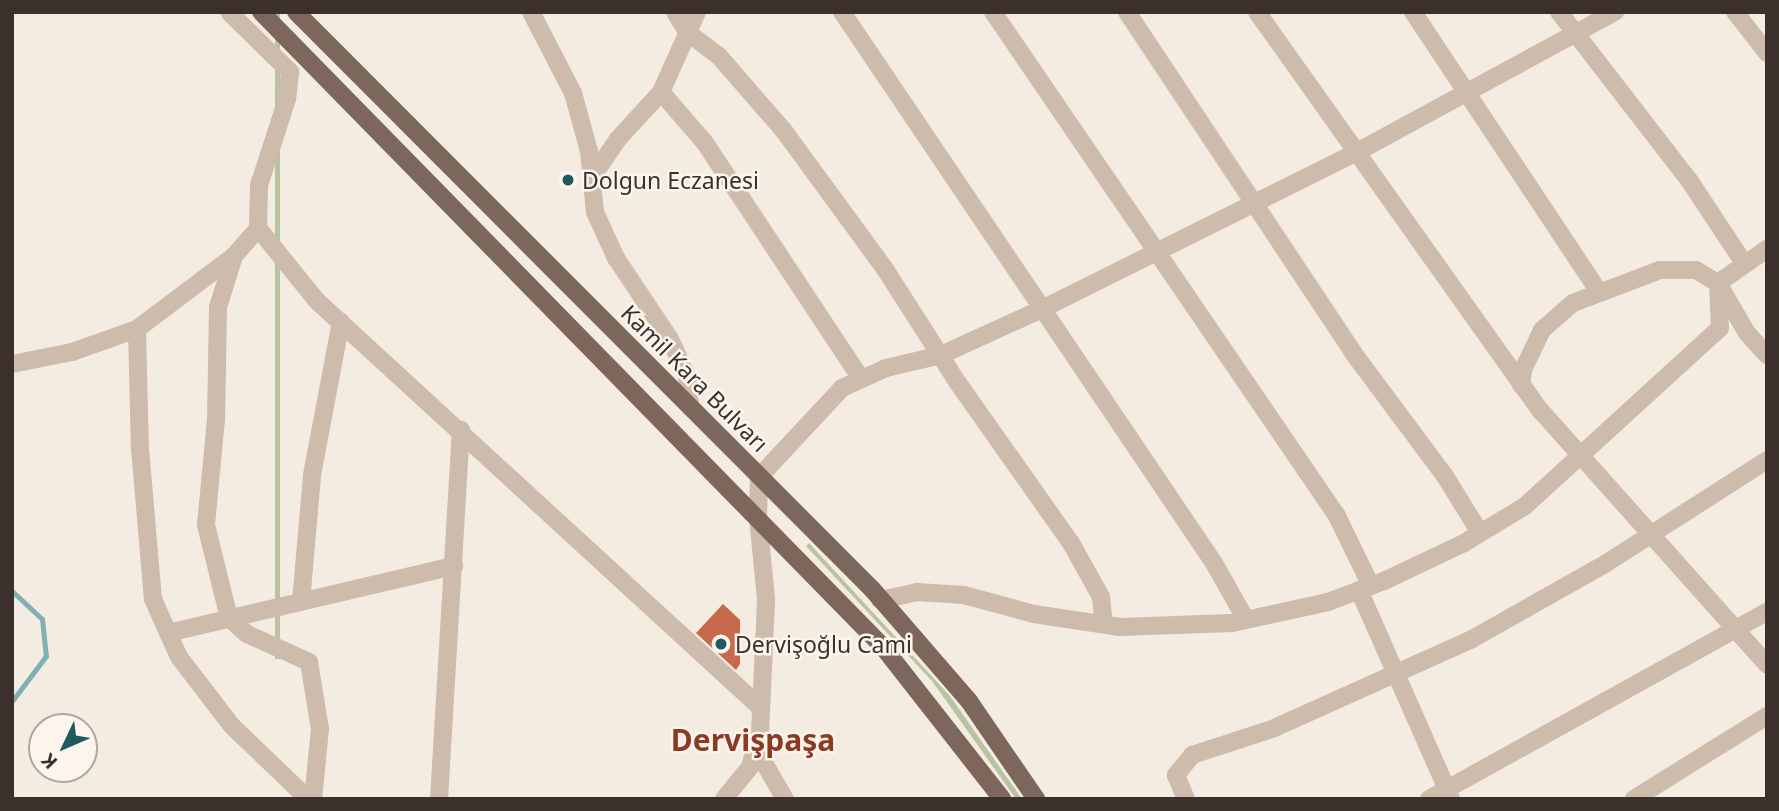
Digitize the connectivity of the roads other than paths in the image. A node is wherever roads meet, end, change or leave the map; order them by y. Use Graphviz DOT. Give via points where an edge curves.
graph roads {
  1 [pos="229,12"];
  2 [pos="261,12"];
  3 [pos="296,12"];
  4 [pos="531,12"];
  5 [pos="675,12"];
  6 [pos="696,12"];
  7 [pos="842,12"];
  8 [pos="993,12"];
  9 [pos="1127,12"];
  10 [pos="1257,12"];
  11 [pos="1413,12"];
  12 [pos="1559,12"];
  13 [pos="1615,12"];
  14 [pos="1735,12"];
  15 [pos="687,32"];
  16 [pos="1576,33"];
  17 [pos="1767,53"];
  18 [pos="1468,89"];
  19 [pos="661,92"];
  20 [pos="1357,152"];
  21 [pos="592,177"];
  22 [pos="1254,201"];
  23 [pos="258,228"];
  24 [pos="1767,249"];
  25 [pos="1155,250"];
  26 [pos="234,256"];
  27 [pos="1744,263"];
  28 [pos="1718,283"];
  29 [pos="1599,292"];
  30 [pos="1042,309"];
  31 [pos="341,322"];
  32 [pos="137,329"];
  33 [pos="941,355"];
  34 [pos="1767,355"];
  35 [pos="12,364"];
  36 [pos="861,379"];
  37 [pos="1521,385"];
  38 [pos="690,407"];
  39 [pos="461,430"];
  40 [pos="1580,454"];
  41 [pos="1767,460"];
  42 [pos="759,477"];
  43 [pos="758,518"];
  44 [pos="1480,533"];
  45 [pos="1652,534"];
  46 [pos="454,566"];
  47 [pos="1365,588"];
  48 [pos="880,600"];
  49 [pos="301,602"];
  50 [pos="1767,612"];
  51 [pos="229,618"];
  52 [pos="1247,620"];
  53 [pos="1104,624"];
  54 [pos="1738,631"];
  55 [pos="168,633"];
  56 [pos="1767,665"];
  57 [pos="1394,673"];
  58 [pos="761,708"];
  59 [pos="1767,716"];
  60 [pos="756,749"];
  61 [pos="1449,795"];
  62 [pos="310,799"];
  63 [pos="439,799"];
  64 [pos="724,799"];
  65 [pos="785,799"];
  66 [pos="1002,799"];
  67 [pos="1036,799"];
  68 [pos="1186,799"];
  69 [pos="1430,799"];
  70 [pos="1634,799"];
  1 -- 23 [label="street" via="290,72 287,99 259,185"];
  2 -- 43 [label="main road"];
  3 -- 38 [label="main road, Kamil Kara Bulvarı"];
  4 -- 21 [label="street" via="573,93"];
  5 -- 15 [label="street"];
  6 -- 15 [label="street"];
  7 -- 30 [label="street"];
  8 -- 25 [label="street"];
  9 -- 22 [label="street"];
  10 -- 20 [label="street"];
  11 -- 18 [label="street"];
  12 -- 16 [label="street"];
  13 -- 16 [label="street"];
  14 -- 17 [label="street"];
  15 -- 19 [label="street"];
  15 -- 33 [label="street" via="718,55 783,131 886,269"];
  16 -- 18 [label="street"];
  16 -- 27 [label="street" via="1689,180"];
  18 -- 20 [label="street"];
  18 -- 29 [label="street"];
  19 -- 21 [label="street" via="618,139"];
  19 -- 36 [label="street" via="705,143"];
  20 -- 22 [label="street"];
  20 -- 37 [label="street"];
  21 -- 38 [label="street" via="595,212 615,258 670,340 687,376"];
  22 -- 25 [label="street"];
  22 -- 44 [label="street"];
  23 -- 26 [label="street"];
  23 -- 31 [label="street" via="317,301"];
  24 -- 27 [label="street"];
  25 -- 30 [label="street"];
  25 -- 47 [label="street" via="1337,516"];
  26 -- 32 [label="street"];
  26 -- 51 [label="street" via="218,307 216,419 206,525"];
  27 -- 28 [label="street"];
  28 -- 29 [label="street" via="1696,270 1660,270"];
  28 -- 34 [label="street" via="1747,333"];
  28 -- 40 [label="street" via="1720,328"];
  29 -- 37 [label="street" via="1573,303 1542,330 1523,369"];
  30 -- 33 [label="street"];
  30 -- 52 [label="street"];
  31 -- 39 [label="street"];
  31 -- 49 [label="street" via="312,475"];
  32 -- 35 [label="street" via="72,352"];
  32 -- 55 [label="street" via="140,448 153,599"];
  33 -- 36 [label="street"];
  33 -- 53 [label="street" via="1071,543 1101,597"];
  36 -- 42 [label="street" via="842,388"];
  37 -- 40 [label="street"];
  38 -- 42 [label="main road, Kamil Kara Bulvarı"];
  39 -- 46 [label="street"];
  39 -- 58 [label="street"];
  40 -- 44 [label="street" via="1525,506"];
  40 -- 45 [label="street"];
  41 -- 45 [label="street"];
  42 -- 43 [label="street"];
  42 -- 48 [label="main road, Kamil Kara Bulvarı"];
  43 -- 58 [label="street" via="766,598"];
  43 -- 66 [label="main road" via="908,674"];
  44 -- 47 [label="street"];
  45 -- 54 [label="street"];
  45 -- 57 [label="street" via="1472,639"];
  46 -- 49 [label="street"];
  46 -- 63 [label="street"];
  47 -- 52 [label="street"];
  47 -- 57 [label="street"];
  48 -- 53 [label="street" via="917,592 964,595 1034,614"];
  48 -- 67 [label="main road, Kamil Kara Bulvarı" via="969,701"];
  49 -- 51 [label="street"];
  50 -- 54 [label="street"];
  51 -- 55 [label="street"];
  51 -- 62 [label="street" via="247,634 309,662 320,729"];
  52 -- 53 [label="street"];
  54 -- 56 [label="street"];
  54 -- 61 [label="street"];
  55 -- 62 [label="street" via="179,657 232,726"];
  57 -- 61 [label="street"];
  57 -- 68 [label="street" via="1272,729 1192,755 1177,775"];
  58 -- 60 [label="street"];
  59 -- 70 [label="street"];
  60 -- 64 [label="street" via="750,767"];
  60 -- 65 [label="street"];
  61 -- 69 [label="street"];
}
